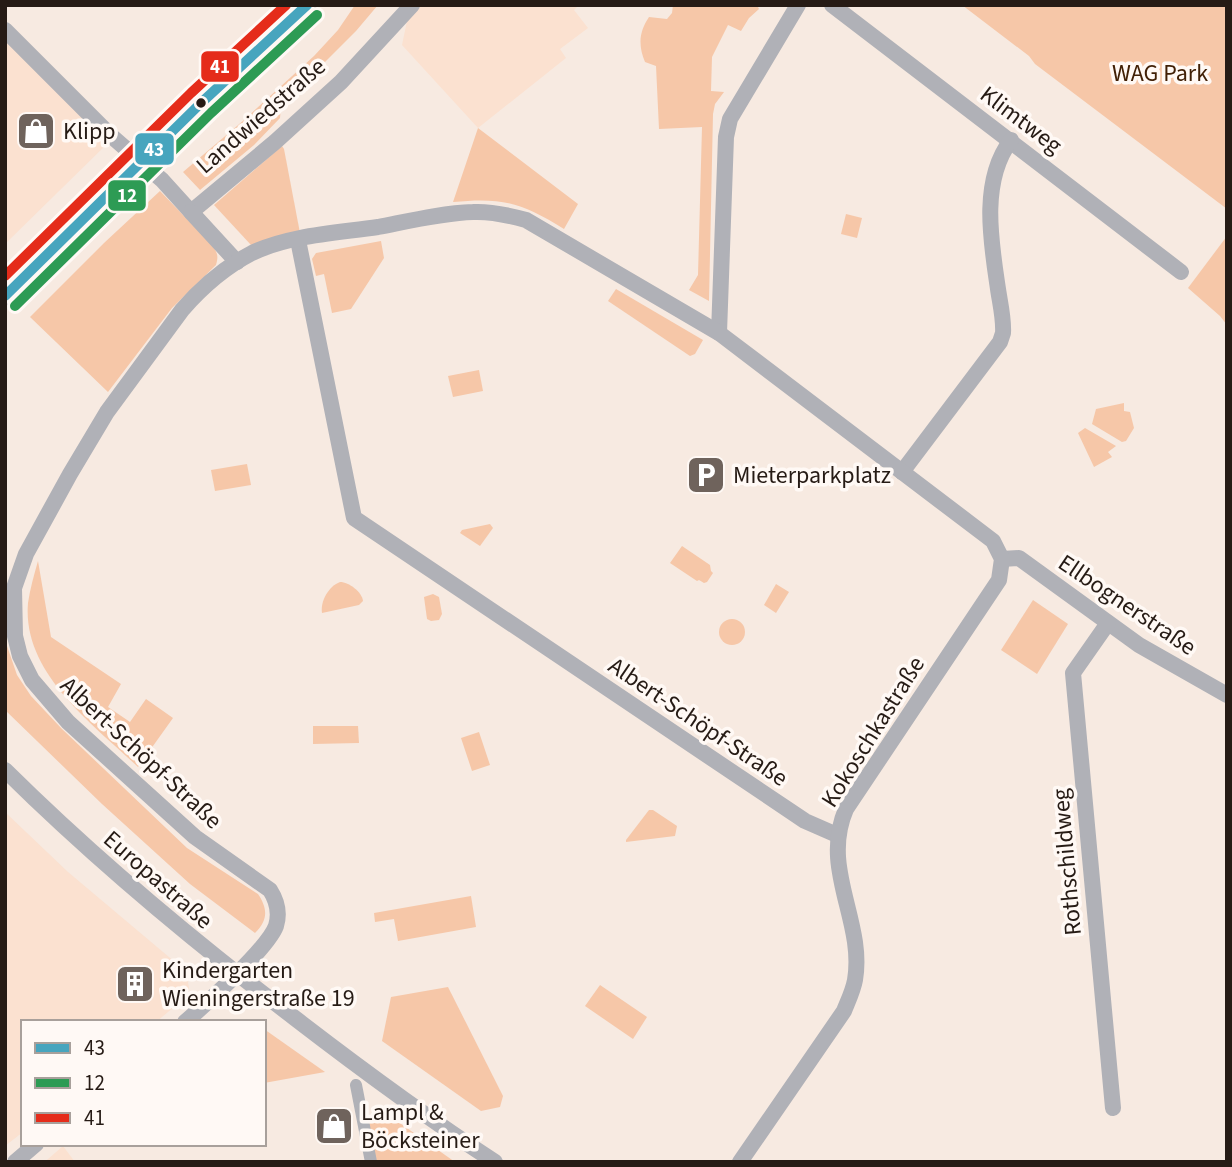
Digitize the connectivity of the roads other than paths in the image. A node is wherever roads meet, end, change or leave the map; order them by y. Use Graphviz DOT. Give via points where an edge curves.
graph roads {
  1 [pos="307,5"];
  2 [pos="412,5"];
  3 [pos="798,5"];
  4 [pos="832,5"];
  5 [pos="5,30"];
  6 [pos="1011,140"];
  7 [pos="141,162"];
  8 [pos="191,212"];
  9 [pos="298,240"];
  10 [pos="237,261"];
  11 [pos="1181,272"];
  12 [pos="5,296"];
  13 [pos="719,333"];
  14 [pos="901,472"];
  15 [pos="1002,559"];
  16 [pos="1108,623"];
  17 [pos="1227,695"];
  18 [pos="5,770"];
  19 [pos="837,835"];
  20 [pos="235,973"];
  21 [pos="187,1020"];
  22 [pos="356,1085"];
  23 [pos="1113,1108"];
  24 [pos="34,1146"];
  25 [pos="15,1162"];
  26 [pos="372,1162"];
  27 [pos="495,1162"];
  28 [pos="740,1162"];
  1 -- 7 [label="main road, Landwiedstraße"];
  2 -- 8 [label="street, Landwiedstraße" via="341,82"];
  3 -- 13 [label="street" via="730,119"];
  4 -- 6 [label="street, Klimtweg"];
  5 -- 7 [label="street"];
  6 -- 11 [label="street, Klimtweg"];
  6 -- 14 [label="street" via="1001,154 992,201 991,238 1003,333"];
  7 -- 8 [label="street, Landwiedstraße"];
  7 -- 12 [label="main road, Landwiedstraße"];
  8 -- 10 [label="street"];
  9 -- 10 [label="street, Albert-Schöpf-Straße"];
  9 -- 13 [label="street, Albert-Schöpf-Straße" via="462,212 512,216"];
  9 -- 19 [label="street, Albert-Schöpf-Straße" via="354,518 805,821"];
  10 -- 20 [label="street, Albert-Schöpf-Straße" via="195,295 107,412 26,554 13,606 20,656 47,700 146,795 276,898 274,930"];
  13 -- 14 [label="street, Albert-Schöpf-Straße"];
  14 -- 15 [label="street, Albert-Schöpf-Straße" via="993,541"];
  15 -- 16 [label="street, Ellbognerstraße" via="1019,558"];
  15 -- 19 [label="street, Kokoschkastraße" via="999,580 846,809"];
  16 -- 17 [label="street, Ellbognerstraße"];
  16 -- 23 [label="street, Rothschildweg" via="1073,673"];
  18 -- 20 [label="street, Europastraße" via="86,849"];
  19 -- 28 [label="street, Kokoschkastraße" via="836,855 856,960 850,998"];
  20 -- 21 [label="street"];
  20 -- 27 [label="street, Europastraße"];
  22 -- 26 [label="street"];
  24 -- 25 [label="street"];
}
